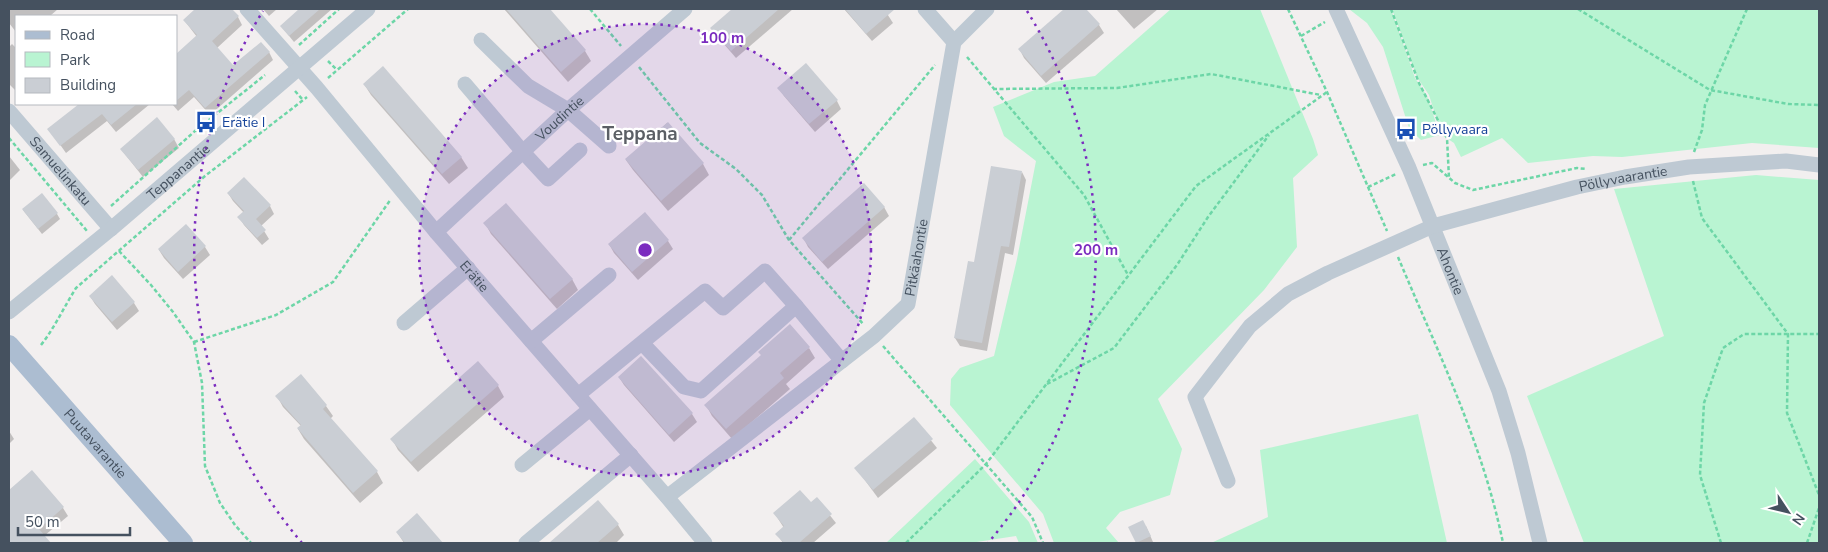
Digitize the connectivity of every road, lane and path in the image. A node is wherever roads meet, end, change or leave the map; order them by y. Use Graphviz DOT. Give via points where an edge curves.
graph roads {
  1 [pos="247,9"];
  2 [pos="339,9"];
  3 [pos="368,9"];
  4 [pos="408,9"];
  5 [pos="590,9"];
  6 [pos="685,9"];
  7 [pos="925,9"];
  8 [pos="987,9"];
  9 [pos="1288,9"];
  10 [pos="1336,9"];
  11 [pos="1391,9"];
  12 [pos="1578,9"];
  13 [pos="1747,9"];
  14 [pos="481,40"];
  15 [pos="954,42"];
  16 [pos="288,55"];
  17 [pos="631,56"];
  18 [pos="935,64"];
  19 [pos="300,68"];
  20 [pos="266,75"];
  21 [pos="465,84"];
  22 [pos="317,88"];
  23 [pos="993,89"];
  24 [pos="1710,90"];
  25 [pos="1327,92"];
  26 [pos="1322,96"];
  27 [pos="1819,105"];
  28 [pos="568,110"];
  29 [pos="9,111"];
  30 [pos="1272,132"];
  31 [pos="9,138"];
  32 [pos="609,146"];
  33 [pos="580,150"];
  34 [pos="523,152"];
  35 [pos="1819,165"];
  36 [pos="1689,167"];
  37 [pos="1592,170"];
  38 [pos="1449,178"];
  39 [pos="399,187"];
  40 [pos="1473,190"];
  41 [pos="100,216"];
  42 [pos="1433,226"];
  43 [pos="111,229"];
  44 [pos="436,232"];
  45 [pos="789,240"];
  46 [pos="96,242"];
  47 [pos="1393,245"];
  48 [pos="119,251"];
  49 [pos="468,268"];
  50 [pos="609,274"];
  51 [pos="1128,276"];
  52 [pos="796,306"];
  53 [pos="9,312"];
  54 [pos="404,323"];
  55 [pos="1788,334"];
  56 [pos="1819,334"];
  57 [pos="874,336"];
  58 [pos="531,341"];
  59 [pos="194,342"];
  60 [pos="642,342"];
  61 [pos="9,345"];
  62 [pos="41,345"];
  63 [pos="842,361"];
  64 [pos="1046,385"];
  65 [pos="578,395"];
  66 [pos="590,409"];
  67 [pos="631,455"];
  68 [pos="986,464"];
  69 [pos="522,465"];
  70 [pos="1228,480"];
  71 [pos="1819,495"];
  72 [pos="667,497"];
  73 [pos="1819,508"];
  74 [pos="698,541"];
  75 [pos="183,543"];
  76 [pos="252,543"];
  77 [pos="526,543"];
  78 [pos="906,543"];
  79 [pos="1043,543"];
  80 [pos="1503,543"];
  81 [pos="1540,543"];
  82 [pos="1721,543"];
  83 [pos="1807,543"];
  1 -- 16 [label="street, Erätie"];
  2 -- 16 [label="path"];
  3 -- 19 [label="street, Teppanantie"];
  4 -- 22 [label="path"];
  5 -- 17 [label="path"];
  6 -- 17 [label="street, Voudintie"];
  7 -- 15 [label="street"];
  8 -- 15 [label="street"];
  9 -- 25 [label="path"];
  10 -- 42 [label="street, Ahontie"];
  11 -- 38 [label="path" via="1419,84 1447,138"];
  12 -- 24 [label="path"];
  13 -- 24 [label="path"];
  14 -- 28 [label="street" via="528,86"];
  15 -- 23 [label="path"];
  15 -- 57 [label="street, Pitkäahontie" via="908,304"];
  16 -- 19 [label="street, Erätie"];
  17 -- 28 [label="street, Voudintie"];
  17 -- 45 [label="path" via="700,143 736,169 762,195"];
  18 -- 45 [label="path"];
  19 -- 22 [label="street, Erätie"];
  19 -- 43 [label="street, Teppanantie"];
  20 -- 41 [label="path" via="195,131"];
  21 -- 34 [label="street"];
  22 -- 39 [label="street, Erätie"];
  22 -- 48 [label="path" via="205,176"];
  23 -- 26 [label="path" via="1117,88 1210,74"];
  23 -- 51 [label="path" via="1084,195"];
  24 -- 27 [label="path" via="1788,104"];
  24 -- 36 [label="path" via="1702,130"];
  25 -- 26 [label="path"];
  25 -- 47 [label="path"];
  26 -- 30 [label="path"];
  28 -- 32 [label="street"];
  28 -- 34 [label="street, Voudintie"];
  29 -- 41 [label="street, Samuelinkatu"];
  30 -- 51 [label="path" via="1196,186"];
  30 -- 64 [label="path" via="1114,348"];
  31 -- 46 [label="path"];
  33 -- 34 [label="street" via="548,178"];
  34 -- 44 [label="street, Voudintie"];
  35 -- 36 [label="street, Pöllyvaarantie" via="1786,161"];
  36 -- 42 [label="street, Pöllyvaarantie" via="1577,187"];
  36 -- 55 [label="path" via="1702,218"];
  37 -- 40 [label="path" via="1577,168"];
  39 -- 44 [label="street, Erätie"];
  39 -- 59 [label="path" via="333,282 276,315"];
  41 -- 43 [label="street, Samuelinkatu"];
  42 -- 47 [label="street, Pöllyvaarantie"];
  42 -- 81 [label="street, Ahontie" via="1499,391"];
  43 -- 46 [label="street, Teppanantie"];
  44 -- 49 [label="street, Erätie"];
  45 -- 57 [label="path"];
  46 -- 53 [label="street, Teppanantie"];
  47 -- 70 [label="street, Pöllyvaarantie" via="1288,294 1250,326 1204,383 1195,397"];
  47 -- 80 [label="path" via="1473,438"];
  48 -- 59 [label="path" via="168,305"];
  48 -- 62 [label="path" via="76,288"];
  49 -- 54 [label="street"];
  49 -- 58 [label="street, Erätie"];
  50 -- 58 [label="street"];
  51 -- 64 [label="path"];
  52 -- 60 [label="street" via="701,391 684,387"];
  52 -- 60 [label="street" via="765,271 723,308 705,291"];
  52 -- 63 [label="street"];
  55 -- 56 [label="path"];
  55 -- 71 [label="path" via="1787,413"];
  55 -- 82 [label="path" via="1744,334 1723,348 1704,403 1700,475"];
  57 -- 63 [label="street, Pitkäahontie"];
  57 -- 68 [label="path"];
  58 -- 65 [label="street, Erätie"];
  59 -- 76 [label="path" via="202,383 205,466 220,504"];
  60 -- 65 [label="street"];
  61 -- 75 [label="main road, Puutavarantie"];
  63 -- 72 [label="street, Pitkäahontie"];
  64 -- 68 [label="path"];
  65 -- 66 [label="street, Erätie"];
  66 -- 67 [label="street, Erätie"];
  66 -- 69 [label="street"];
  67 -- 72 [label="street, Erätie"];
  67 -- 77 [label="street"];
  68 -- 78 [label="path"];
  68 -- 79 [label="path" via="1032,517"];
  72 -- 74 [label="street, Erätie"];
  73 -- 83 [label="path"];
}
